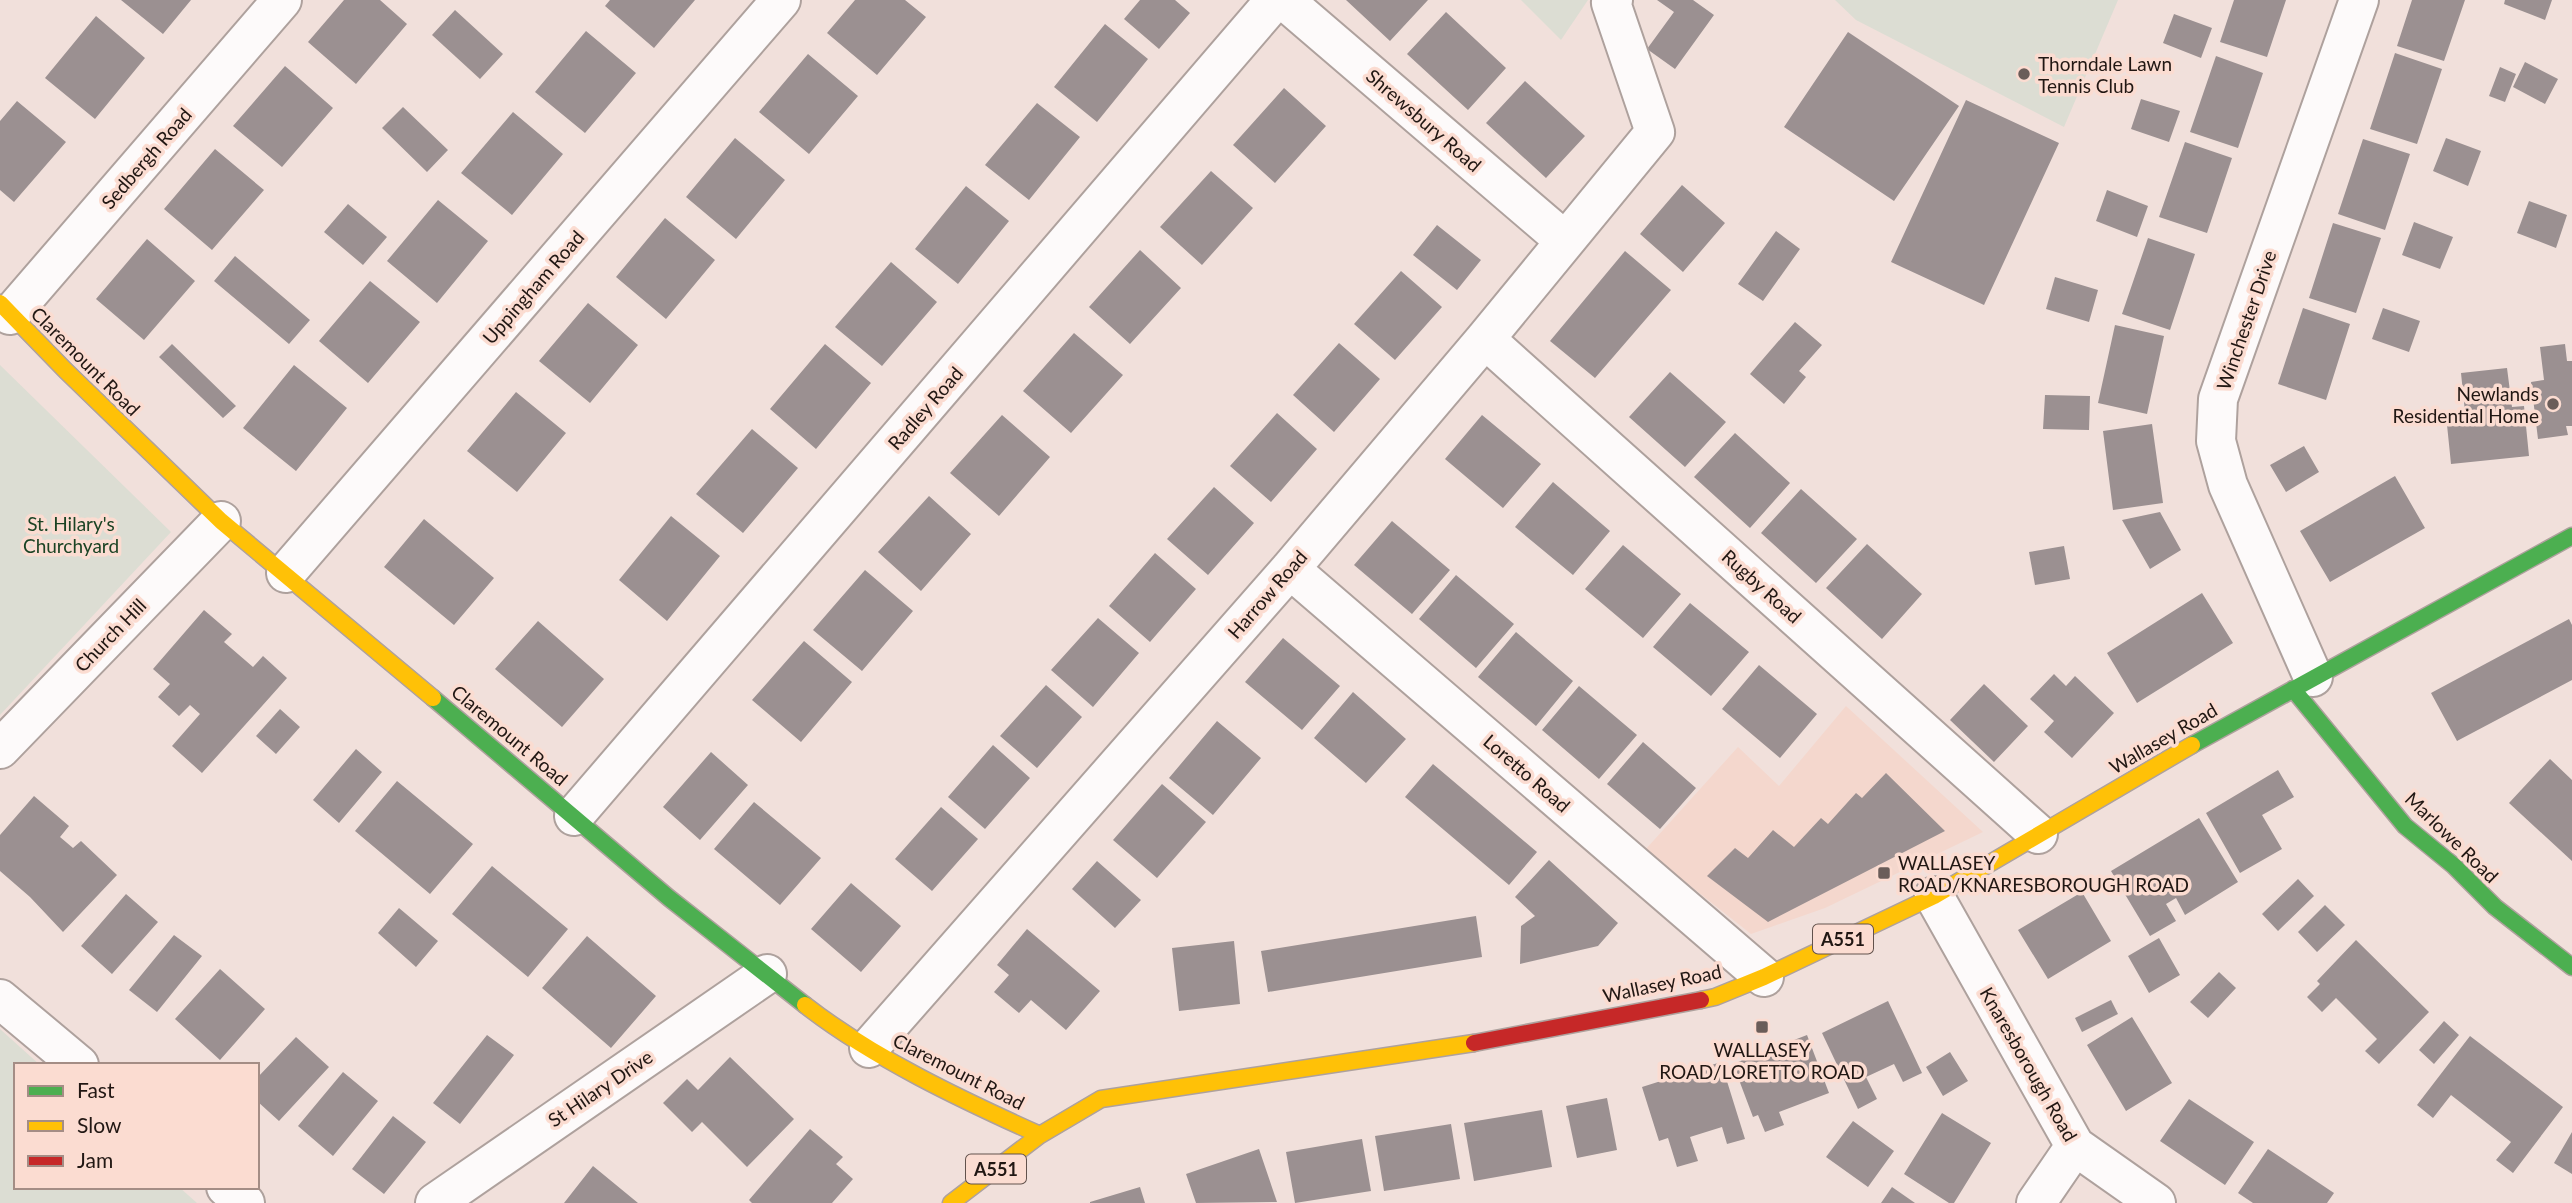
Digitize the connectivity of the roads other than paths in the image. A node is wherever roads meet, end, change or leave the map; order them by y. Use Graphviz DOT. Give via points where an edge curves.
graph roads {
  1 [pos="282,0"];
  2 [pos="781,0"];
  3 [pos="1275,0"];
  4 [pos="1284,0"];
  5 [pos="1613,0"];
  6 [pos="2359,0"];
  7 [pos="1564,240"];
  8 [pos="5,309"];
  9 [pos="1485,339"];
  10 [pos="221,521"];
  11 [pos="2572,536"];
  12 [pos="1290,569"];
  13 [pos="286,573"];
  14 [pos="2303,683"];
  15 [pos="0,749"];
  16 [pos="574,816"];
  17 [pos="2038,834"];
  18 [pos="1934,896"];
  19 [pos="2572,967"];
  20 [pos="766,974"];
  21 [pos="1764,977"];
  22 [pos="0,999"];
  23 [pos="869,1048"];
  24 [pos="77,1063"];
  25 [pos="1040,1135"];
  26 [pos="2074,1146"];
  27 [pos="228,1189"];
  28 [pos="245,1203"];
  29 [pos="435,1203"];
  30 [pos="951,1203"];
  31 [pos="2036,1203"];
  32 [pos="2156,1203"];
  1 -- 8 [label="street, Sedbergh Road"];
  2 -- 13 [label="street, Uppingham Road"];
  3 -- 16 [label="street, Radley Road"];
  4 -- 7 [label="street, Shrewsbury Road"];
  5 -- 7 [label="street, Harrow Road" via="1655,132"];
  6 -- 14 [label="street, Winchester Drive" via="2218,399 2216,441 2228,485"];
  7 -- 9 [label="street, Harrow Road"];
  8 -- 10 [label="main road, Claremount Road"];
  9 -- 12 [label="street, Harrow Road"];
  9 -- 17 [label="street, Rugby Road"];
  10 -- 13 [label="main road, Claremount Road"];
  10 -- 15 [label="street, Church Hill"];
  11 -- 14 [label="main road, Wallasey Road / A551"];
  12 -- 21 [label="street, Loretto Road"];
  12 -- 23 [label="street, Harrow Road"];
  13 -- 16 [label="main road, Claremount Road"];
  14 -- 17 [label="main road, Wallasey Road / A551"];
  14 -- 19 [label="main road, Marlowe Road" via="2405,826 2495,907"];
  16 -- 20 [label="main road, Claremount Road"];
  17 -- 18 [label="main road, Wallasey Road / A551"];
  18 -- 21 [label="main road, Wallasey Road / A551"];
  18 -- 26 [label="street, Knaresborough Road"];
  20 -- 23 [label="main road, Claremount Road"];
  20 -- 29 [label="street, St Hilary Drive"];
  21 -- 25 [label="main road, Wallasey Road / A551" via="1715,997 1431,1051 1101,1099"];
  22 -- 24 [label="street"];
  23 -- 25 [label="main road, Claremount Road"];
  25 -- 30 [label="main road, A551"];
  26 -- 31 [label="street"];
  26 -- 32 [label="street, Knaresborough Road"];
  27 -- 28 [label="street"];
}
